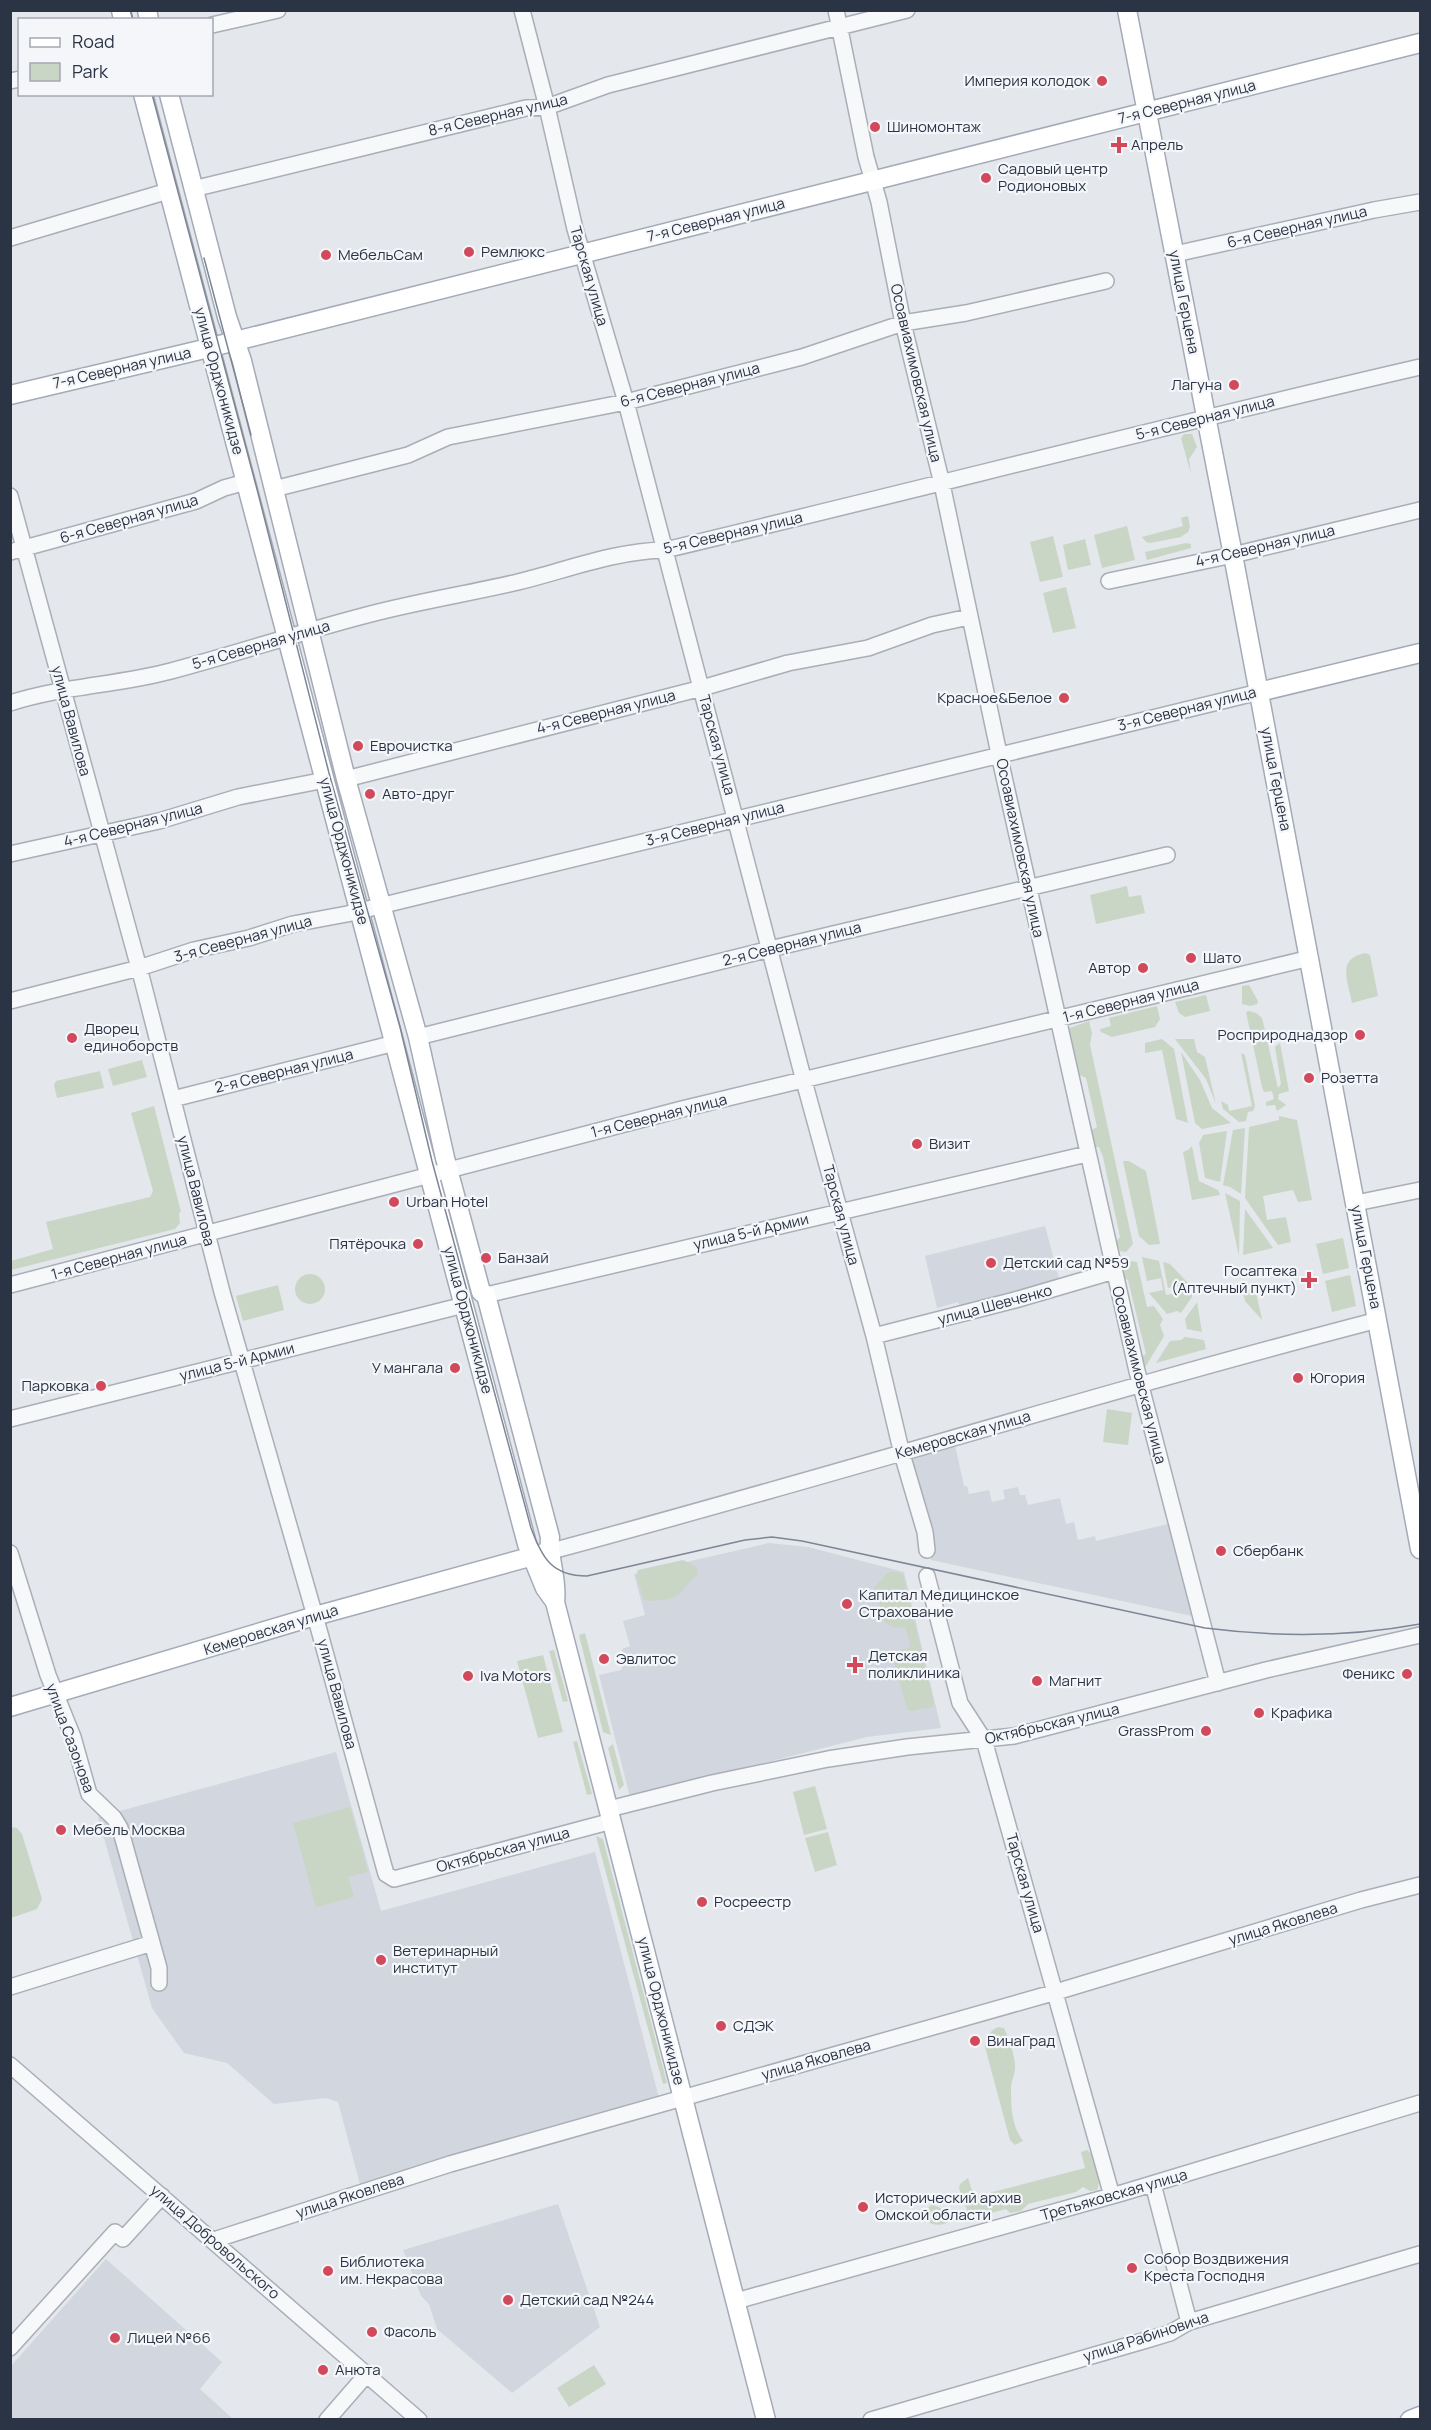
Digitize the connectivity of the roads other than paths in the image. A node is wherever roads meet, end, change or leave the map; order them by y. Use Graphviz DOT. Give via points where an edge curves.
graph roads {
  1 [pos="279,10"];
  2 [pos="522,10"];
  3 [pos="836,10"];
  4 [pos="907,10"];
  5 [pos="1127,10"];
  6 [pos="213,25"];
  7 [pos="840,27"];
  8 [pos="1420,43"];
  9 [pos="144,96"];
  10 [pos="170,96"];
  11 [pos="547,107"];
  12 [pos="1147,112"];
  13 [pos="873,181"];
  14 [pos="193,189"];
  15 [pos="168,191"];
  16 [pos="1420,202"];
  17 [pos="10,238"];
  18 [pos="582,254"];
  19 [pos="1174,254"];
  20 [pos="1106,281"];
  21 [pos="903,323"];
  22 [pos="235,341"];
  23 [pos="209,347"];
  24 [pos="1420,367"];
  25 [pos="10,395"];
  26 [pos="626,402"];
  27 [pos="1206,416"];
  28 [pos="246,482"];
  29 [pos="942,484"];
  30 [pos="274,489"];
  31 [pos="10,496"];
  32 [pos="1420,510"];
  33 [pos="17,550"];
  34 [pos="664,550"];
  35 [pos="1233,555"];
  36 [pos="1109,581"];
  37 [pos="969,617"];
  38 [pos="309,631"];
  39 [pos="287,636"];
  40 [pos="1420,653"];
  41 [pos="702,688"];
  42 [pos="62,689"];
  43 [pos="1259,692"];
  44 [pos="10,703"];
  45 [pos="1000,755"];
  46 [pos="346,779"];
  47 [pos="325,780"];
  48 [pos="736,819"];
  49 [pos="103,834"];
  50 [pos="10,854"];
  51 [pos="1167,855"];
  52 [pos="1029,886"];
  53 [pos="380,906"];
  54 [pos="360,910"];
  55 [pos="770,949"];
  56 [pos="1310,958"];
  57 [pos="139,968"];
  58 [pos="10,1001"];
  59 [pos="1058,1019"];
  60 [pos="418,1037"];
  61 [pos="395,1043"];
  62 [pos="804,1081"];
  63 [pos="173,1099"];
  64 [pos="1088,1154"];
  65 [pos="449,1171"];
  66 [pos="430,1177"];
  67 [pos="1420,1190"];
  68 [pos="1356,1203"];
  69 [pos="840,1211"];
  70 [pos="207,1234"];
  71 [pos="1114,1271"];
  72 [pos="10,1285"];
  73 [pos="486,1295"];
  74 [pos="464,1305"];
  75 [pos="1378,1320"];
  76 [pos="874,1336"];
  77 [pos="242,1360"];
  78 [pos="1140,1386"];
  79 [pos="10,1419"];
  80 [pos="902,1454"];
  81 [pos="1420,1549"];
  82 [pos="927,1550"];
  83 [pos="10,1553"];
  84 [pos="540,1554"];
  85 [pos="927,1576"];
  86 [pos="315,1616"];
  87 [pos="1420,1635"];
  88 [pos="1218,1683"];
  89 [pos="55,1694"];
  90 [pos="10,1707"];
  91 [pos="984,1740"];
  92 [pos="611,1815"];
  93 [pos="394,1879"];
  94 [pos="1420,1885"];
  95 [pos="152,1943"];
  96 [pos="159,1983"];
  97 [pos="10,1987"];
  98 [pos="1056,1992"];
  99 [pos="10,2065"];
  100 [pos="684,2097"];
  101 [pos="1420,2103"];
  102 [pos="1153,2184"];
  103 [pos="162,2196"];
  104 [pos="1112,2196"];
  105 [pos="214,2240"];
  106 [pos="1420,2254"];
  107 [pos="736,2301"];
  108 [pos="1189,2322"];
  109 [pos="10,2348"];
  110 [pos="367,2374"];
  111 [pos="1420,2416"];
  112 [pos="327,2420"];
  113 [pos="419,2420"];
  114 [pos="766,2420"];
  115 [pos="871,2420"];
  116 [pos="1410,2420"];
  1 -- 6 [label="street"];
  2 -- 11 [label="street, Тарская улица"];
  3 -- 7 [label="street, Осоавиахимовская улица"];
  4 -- 7 [label="street, 8-я Северная улица"];
  5 -- 12 [label="main road, улица Герцена"];
  7 -- 11 [label="street, 8-я Северная улица" via="608,85"];
  7 -- 13 [label="street, Осоавиахимовская улица"];
  8 -- 12 [label="main road, 7-я Северная улица"];
  9 -- 15 [label="main road, улица Орджоникидзе"];
  10 -- 14 [label="main road, улица Орджоникидзе"];
  11 -- 14 [label="street, 8-я Северная улица" via="526,108"];
  11 -- 18 [label="street, Тарская улица"];
  12 -- 13 [label="main road, 7-я Северная улица"];
  12 -- 19 [label="main road, улица Герцена"];
  13 -- 18 [label="main road, 7-я Северная улица"];
  13 -- 21 [label="street, Осоавиахимовская улица"];
  14 -- 22 [label="main road, улица Орджоникидзе"];
  15 -- 17 [label="street"];
  15 -- 23 [label="main road, улица Орджоникидзе"];
  16 -- 19 [label="street, 6-я Северная улица"];
  18 -- 22 [label="main road, 7-я Северная улица"];
  18 -- 26 [label="street, Тарская улица"];
  19 -- 27 [label="main road, улица Герцена"];
  20 -- 21 [label="street, 6-я Северная улица"];
  21 -- 26 [label="street, 6-я Северная улица" via="802,357"];
  21 -- 29 [label="street, Осоавиахимовская улица"];
  22 -- 23 [label="main road, 7-я Северная улица"];
  22 -- 30 [label="main road, улица Орджоникидзе"];
  23 -- 25 [label="main road, 7-я Северная улица"];
  23 -- 28 [label="main road, улица Орджоникидзе"];
  24 -- 27 [label="street, 5-я Северная улица"];
  26 -- 30 [label="street, 6-я Северная улица" via="448,437 408,455"];
  26 -- 34 [label="street, Тарская улица"];
  27 -- 29 [label="street, 5-я Северная улица"];
  27 -- 35 [label="main road, улица Герцена"];
  28 -- 33 [label="street, 6-я Северная улица" via="196,501"];
  28 -- 39 [label="main road, улица Орджоникидзе"];
  29 -- 34 [label="street, 5-я Северная улица"];
  29 -- 37 [label="street, Осоавиахимовская улица"];
  30 -- 38 [label="main road, улица Орджоникидзе"];
  31 -- 33 [label="street, улица Вавилова"];
  32 -- 35 [label="street, 4-я Северная улица"];
  33 -- 42 [label="street, улица Вавилова"];
  34 -- 38 [label="street, 5-я Северная улица" via="612,556"];
  34 -- 41 [label="street, Тарская улица"];
  35 -- 36 [label="street, 4-я Северная улица"];
  35 -- 43 [label="main road, улица Герцена"];
  37 -- 41 [label="street, 4-я Северная улица" via="932,625 868,648 788,663"];
  37 -- 45 [label="street, Осоавиахимовская улица"];
  38 -- 39 [label="street, 5-я Северная улица"];
  38 -- 46 [label="main road, улица Орджоникидзе"];
  39 -- 42 [label="street, 5-я Северная улица" via="123,682"];
  39 -- 47 [label="main road, улица Орджоникидзе"];
  40 -- 43 [label="main road, 3-я Северная улица"];
  41 -- 46 [label="street, 4-я Северная улица"];
  41 -- 48 [label="street, Тарская улица"];
  42 -- 44 [label="street, 5-я Северная улица"];
  42 -- 49 [label="street, улица Вавилова"];
  43 -- 45 [label="street, 3-я Северная улица"];
  43 -- 56 [label="main road, улица Герцена"];
  45 -- 48 [label="street, 3-я Северная улица"];
  45 -- 52 [label="street, Осоавиахимовская улица"];
  46 -- 53 [label="main road, улица Орджоникидзе"];
  47 -- 49 [label="street, 4-я Северная улица" via="238,797"];
  47 -- 54 [label="main road, улица Орджоникидзе"];
  48 -- 53 [label="street, 3-я Северная улица"];
  48 -- 55 [label="street, Тарская улица"];
  49 -- 50 [label="street, 4-я Северная улица"];
  49 -- 57 [label="street, улица Вавилова"];
  51 -- 52 [label="street, 2-я Северная улица"];
  52 -- 55 [label="street, 2-я Северная улица"];
  52 -- 59 [label="street, Осоавиахимовская улица"];
  53 -- 54 [label="street, 3-я Северная улица"];
  53 -- 60 [label="main road, улица Орджоникидзе"];
  54 -- 57 [label="street, 3-я Северная улица" via="293,924"];
  54 -- 61 [label="main road, улица Орджоникидзе"];
  55 -- 60 [label="street, 2-я Северная улица"];
  55 -- 62 [label="street, Тарская улица"];
  56 -- 59 [label="street, 1-я Северная улица"];
  56 -- 68 [label="main road, улица Герцена"];
  57 -- 58 [label="street, 3-я Северная улица"];
  57 -- 63 [label="street, улица Вавилова"];
  59 -- 62 [label="street, 1-я Северная улица"];
  59 -- 64 [label="street, Осоавиахимовская улица"];
  60 -- 65 [label="main road, улица Орджоникидзе"];
  61 -- 63 [label="street, 2-я Северная улица"];
  61 -- 66 [label="main road, улица Орджоникидзе"];
  62 -- 65 [label="street, 1-я Северная улица"];
  62 -- 69 [label="street, Тарская улица"];
  63 -- 70 [label="street, улица Вавилова"];
  64 -- 69 [label="street, улица 5-й Армии"];
  64 -- 71 [label="street, Осоавиахимовская улица"];
  65 -- 66 [label="street, 1-я Северная улица"];
  65 -- 73 [label="main road, улица Орджоникидзе" via="481,1292"];
  66 -- 70 [label="street, 1-я Северная улица"];
  66 -- 74 [label="main road, улица Орджоникидзе"];
  67 -- 68 [label="street"];
  68 -- 75 [label="main road, улица Герцена"];
  69 -- 73 [label="street, улица 5-й Армии"];
  69 -- 76 [label="street, Тарская улица"];
  70 -- 72 [label="street, 1-я Северная улица"];
  70 -- 77 [label="street, улица Вавилова"];
  71 -- 76 [label="street, улица Шевченко"];
  71 -- 78 [label="street, Осоавиахимовская улица"];
  73 -- 84 [label="main road, улица Орджоникидзе" via="550,1537"];
  74 -- 77 [label="street, улица 5-й Армии"];
  74 -- 84 [label="main road, улица Орджоникидзе"];
  75 -- 78 [label="street, Кемеровская улица"];
  75 -- 81 [label="main road, улица Герцена"];
  76 -- 80 [label="street, Тарская улица"];
  77 -- 79 [label="street, улица 5-й Армии"];
  77 -- 86 [label="street, улица Вавилова"];
  78 -- 80 [label="street, Кемеровская улица"];
  78 -- 88 [label="street, Осоавиахимовская улица"];
  80 -- 82 [label="street, Тарская улица"];
  80 -- 84 [label="street, Кемеровская улица"];
  83 -- 89 [label="street, улица Сазонова"];
  84 -- 86 [label="main road, Кемеровская улица"];
  84 -- 92 [label="main road, улица Орджоникидзе" via="557,1584 555,1602"];
  85 -- 91 [label="street, Тарская улица" via="960,1703"];
  86 -- 89 [label="main road, Кемеровская улица"];
  86 -- 93 [label="street, улица Вавилова" via="386,1874"];
  87 -- 88 [label="street, Октябрьская улица"];
  88 -- 91 [label="street, Октябрьская улица" via="1014,1736"];
  89 -- 90 [label="main road, Кемеровская улица"];
  89 -- 95 [label="street, улица Сазонова" via="73,1737 89,1794 120,1827"];
  91 -- 92 [label="street, Октябрьская улица" via="828,1759 712,1783"];
  91 -- 98 [label="street, Тарская улица"];
  92 -- 93 [label="street, Октябрьская улица"];
  92 -- 100 [label="main road, улица Орджоникидзе"];
  94 -- 98 [label="street, улица Яковлева"];
  95 -- 96 [label="street, улица Сазонова"];
  95 -- 97 [label="street"];
  98 -- 100 [label="street, улица Яковлева"];
  98 -- 104 [label="street, Тарская улица"];
  99 -- 103 [label="street, улица Добровольского"];
  100 -- 105 [label="street, улица Яковлева" via="450,2164"];
  100 -- 107 [label="main road, улица Орджоникидзе"];
  101 -- 102 [label="street, Третьяковская улица"];
  102 -- 104 [label="street, Третьяковская улица"];
  102 -- 108 [label="street"];
  103 -- 105 [label="street, улица Добровольского"];
  103 -- 109 [label="street" via="123,2239 115,2232"];
  104 -- 107 [label="street, Третьяковская улица"];
  105 -- 110 [label="street, улица Добровольского"];
  106 -- 108 [label="street, улица Рабиновича"];
  107 -- 114 [label="main road, улица Орджоникидзе"];
  108 -- 115 [label="street, улица Рабиновича" via="1170,2333"];
  110 -- 112 [label="street"];
  110 -- 113 [label="street, улица Добровольского"];
  111 -- 116 [label="main road"];
}
